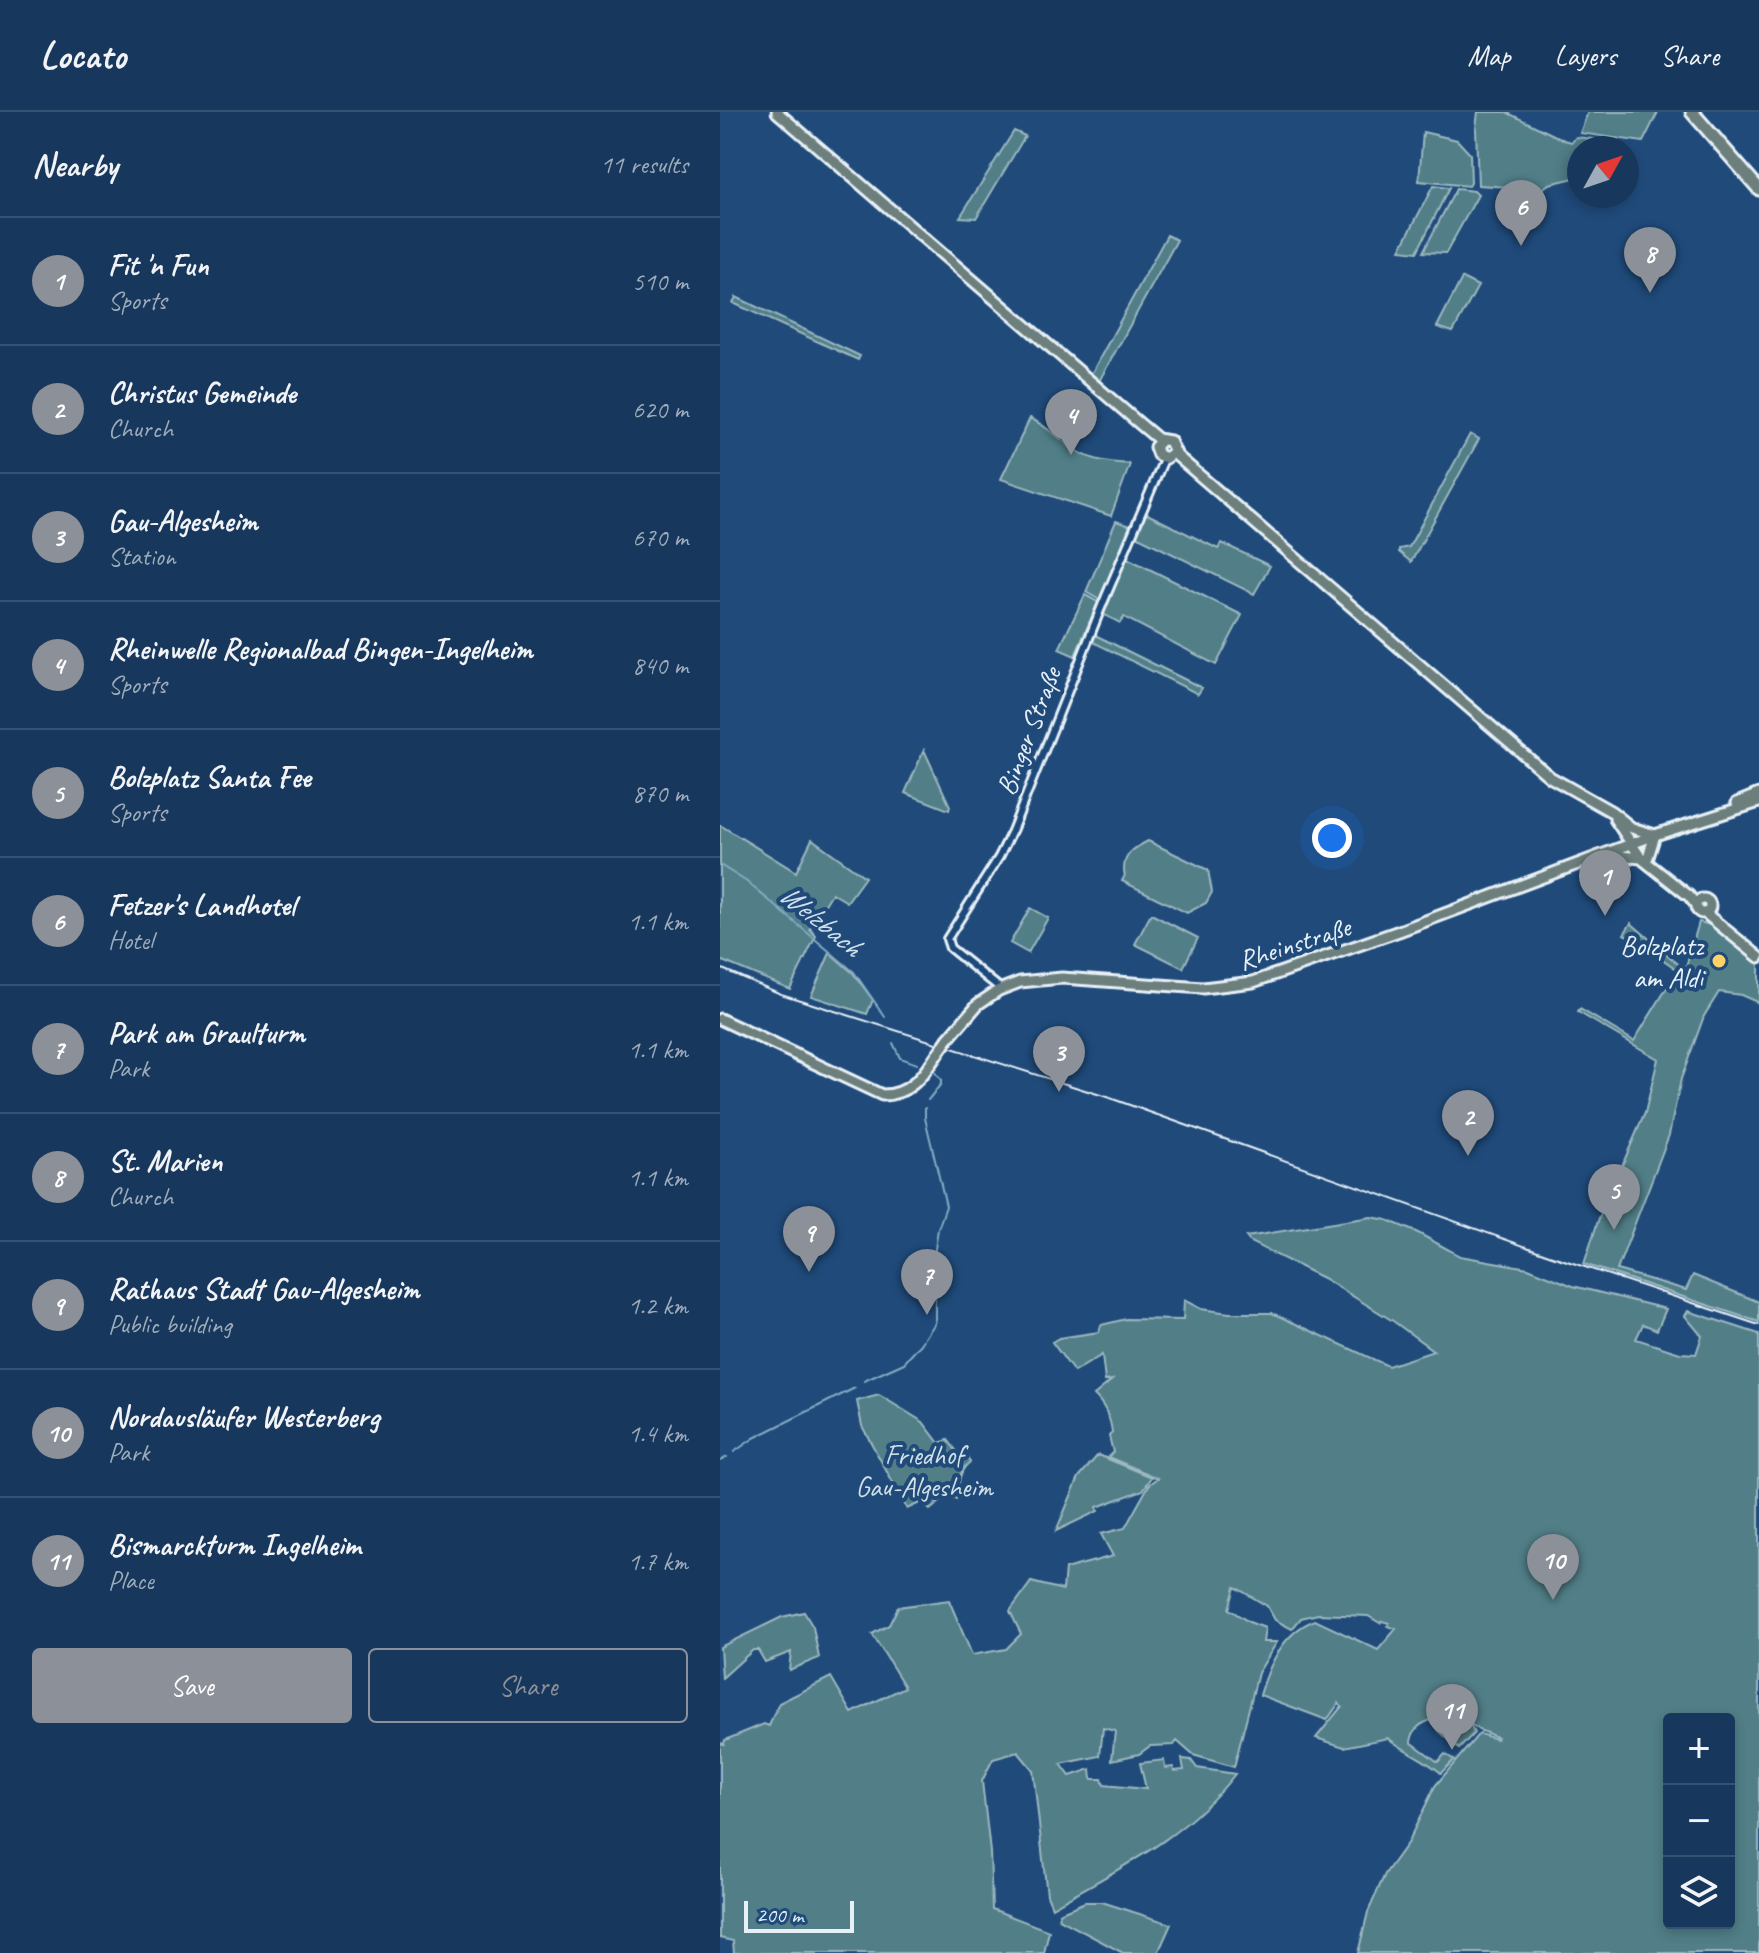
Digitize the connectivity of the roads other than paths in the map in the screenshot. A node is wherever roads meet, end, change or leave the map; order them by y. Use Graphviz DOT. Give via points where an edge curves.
graph roads {
  1 [pos="777,112"];
  2 [pos="1692,112"];
  3 [pos="1701,112"];
  4 [pos="1759,179"];
  5 [pos="1759,189"];
  6 [pos="1159,442"];
  7 [pos="1167,456"];
  8 [pos="1759,794"];
  9 [pos="1759,802"];
  10 [pos="1697,820"];
  11 [pos="1624,825"];
  12 [pos="1655,835"];
  13 [pos="1634,843"];
  14 [pos="1616,850"];
  15 [pos="1603,856"];
  16 [pos="1644,857"];
  17 [pos="1759,957"];
  18 [pos="998,991"];
  19 [pos="720,1019"];
  1 -- 6 [label="main road"];
  2 -- 5 [label="highway"];
  3 -- 4 [label="highway"];
  6 -- 7 [label="main road" via="1155,450"];
  6 -- 7 [label="main road" via="1170,441"];
  7 -- 11 [label="main road" via="1201,476 1550,777 1601,805"];
  7 -- 18 [label="street, Binger Straße" via="1012,831 947,939 950,948"];
  8 -- 10 [label="main road"];
  9 -- 10 [label="main road"];
  10 -- 12 [label="main road, Rheinstraße"];
  11 -- 12 [label="main road"];
  11 -- 13 [label="main road"];
  11 -- 14 [label="main road"];
  12 -- 13 [label="main road, Rheinstraße"];
  12 -- 16 [label="main road"];
  13 -- 14 [label="main road, Rheinstraße"];
  13 -- 16 [label="main road"];
  14 -- 15 [label="main road, Rheinstraße"];
  15 -- 16 [label="main road"];
  15 -- 18 [label="main road, Rheinstraße" via="1253,982 1190,988 1051,978"];
  16 -- 17 [label="main road" via="1695,901 1708,901 1717,921"];
  18 -- 19 [label="main road, Rheinstraße, bridge" via="973,1009 911,1087 882,1095"];
}
